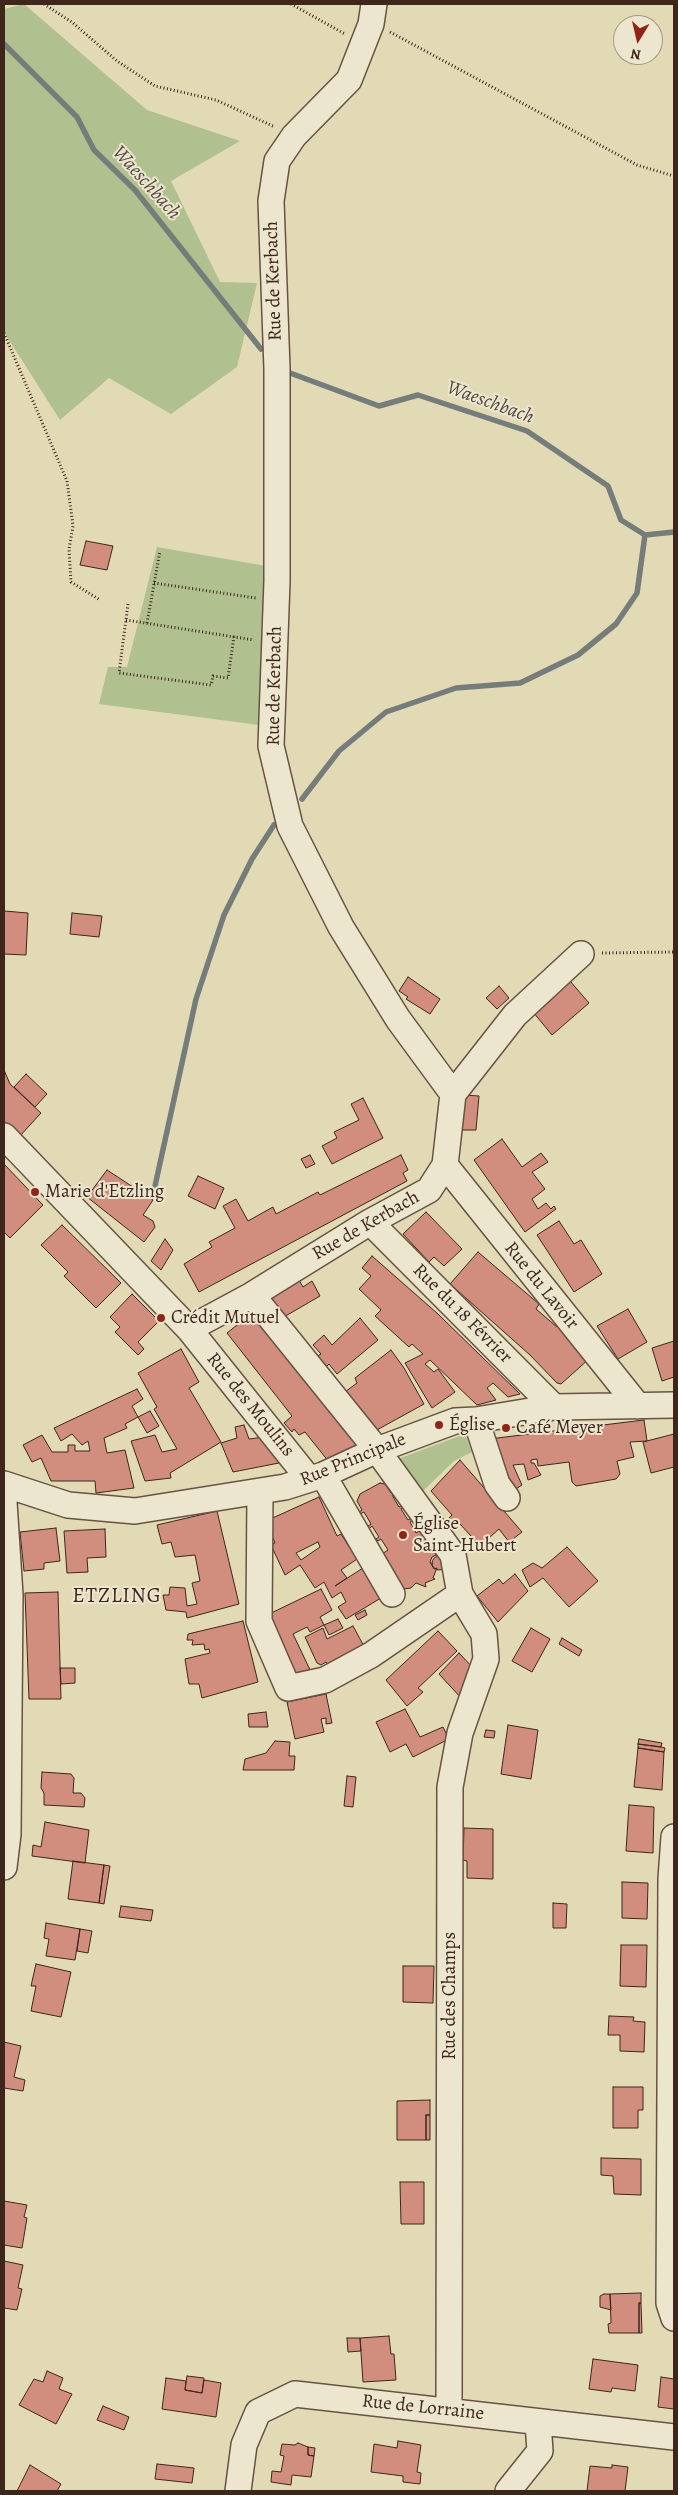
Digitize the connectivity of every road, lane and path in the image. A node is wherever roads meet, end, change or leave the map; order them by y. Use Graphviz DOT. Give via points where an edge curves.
graph roads {
  1 [pos="44,4"];
  2 [pos="291,4"];
  3 [pos="369,23"];
  4 [pos="294,136"];
  5 [pos="674,176"];
  6 [pos="4,333"];
  7 [pos="160,551"];
  8 [pos="154,583"];
  9 [pos="100,600"];
  10 [pos="276,602"];
  11 [pos="128,604"];
  12 [pos="126,620"];
  13 [pos="147,623"];
  14 [pos="234,636"];
  15 [pos="275,643"];
  16 [pos="674,952"];
  17 [pos="581,954"];
  18 [pos="453,1094"];
  19 [pos="4,1136"];
  20 [pos="445,1165"];
  21 [pos="370,1222"];
  22 [pos="252,1295"];
  23 [pos="189,1329"];
  24 [pos="674,1405"];
  25 [pos="638,1406"];
  26 [pos="554,1407"];
  27 [pos="476,1420"];
  28 [pos="377,1450"];
  29 [pos="316,1477"];
  30 [pos="4,1484"];
  31 [pos="260,1493"];
  32 [pos="507,1498"];
  33 [pos="4,1502"];
  34 [pos="392,1594"];
  35 [pos="460,1594"];
  36 [pos="674,1837"];
  37 [pos="4,1867"];
  38 [pos="673,1879"];
  39 [pos="674,2318"];
  40 [pos="448,2410"];
  41 [pos="538,2422"];
  42 [pos="674,2437"];
  43 [pos="238,2491"];
  44 [pos="508,2491"];
  1 -- 4 [label="path" via="155,86 216,100"];
  2 -- 3 [label="path"];
  3 -- 4 [label="street, Rue de Kerbach" via="348,80"];
  3 -- 5 [label="path" via="398,35 637,165"];
  4 -- 10 [label="street, Rue de Kerbach" via="277,161 270,201 277,369"];
  6 -- 9 [label="path" via="67,481 73,526 69,549 71,582"];
  7 -- 8 [label="path"];
  8 -- 10 [label="path"];
  8 -- 13 [label="path"];
  10 -- 15 [label="street, Rue de Kerbach"];
  11 -- 12 [label="path"];
  12 -- 13 [label="path"];
  12 -- 14 [label="path" via="119,673 211,684 213,676 228,678"];
  13 -- 14 [label="path"];
  14 -- 15 [label="path"];
  15 -- 18 [label="street, Rue de Kerbach" via="271,746 290,826 341,927 398,1019"];
  16 -- 17 [label="path"];
  17 -- 18 [label="street" via="515,1015"];
  18 -- 20 [label="street, Rue de Kerbach"];
  19 -- 23 [label="street, Rue des Moulins"];
  20 -- 21 [label="street, Rue de Kerbach" via="429,1190"];
  20 -- 25 [label="street, Rue du Lavoir"];
  21 -- 22 [label="street, Rue de Kerbach"];
  21 -- 26 [label="street, Rue du 18 Février"];
  22 -- 23 [label="street, Rue de Kerbach"];
  22 -- 28 [label="street"];
  23 -- 29 [label="street, Rue des Moulins"];
  24 -- 25 [label="street, Rue Principale"];
  25 -- 26 [label="street, Rue Principale"];
  26 -- 27 [label="street, Rue Principale"];
  27 -- 28 [label="street, Rue Principale" via="439,1425"];
  27 -- 32 [label="street" via="497,1484"];
  28 -- 29 [label="street, Rue Principale"];
  28 -- 35 [label="street" via="453,1555"];
  29 -- 31 [label="street, Rue Principale"];
  29 -- 34 [label="street, Rue des Moulins"];
  30 -- 31 [label="street, Rue Principale" via="68,1505 136,1511"];
  31 -- 35 [label="street" via="260,1621 288,1688 325,1680 371,1655"];
  33 -- 37 [label="street" via="10,1595 8,1834"];
  35 -- 40 [label="street, Rue des Champs" via="484,1634 486,1659 460,1734 450,1787"];
  36 -- 38 [label="street"];
  38 -- 39 [label="street" via="669,2303"];
  40 -- 41 [label="street, Rue de Lorraine"];
  40 -- 43 [label="street, Rue de Lorraine" via="295,2394 258,2412 244,2445"];
  41 -- 42 [label="street, Rue de Lorraine"];
  41 -- 44 [label="street" via="540,2451"];
}
